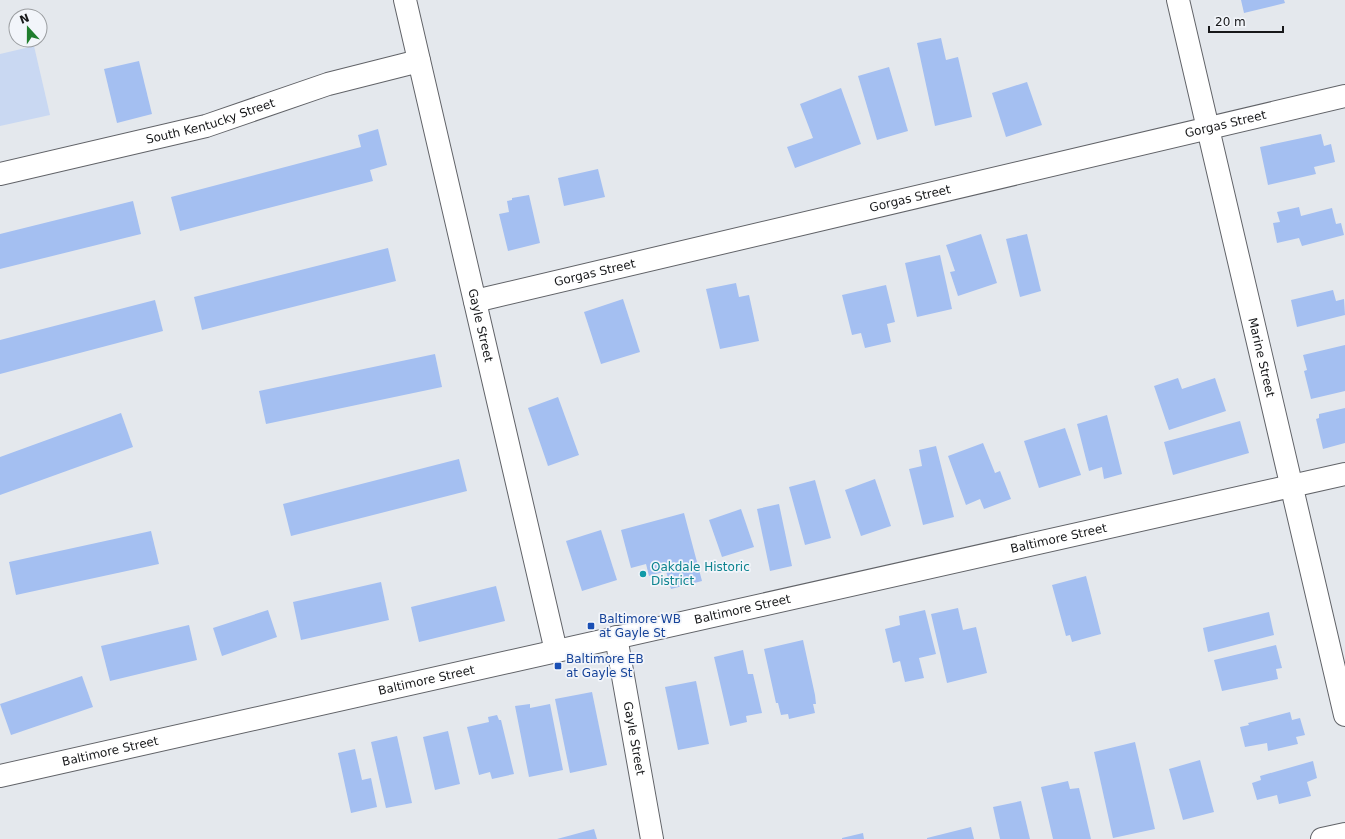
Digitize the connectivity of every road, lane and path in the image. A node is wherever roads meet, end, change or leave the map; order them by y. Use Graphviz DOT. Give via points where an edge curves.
graph roads {
  1 [pos="405,0"];
  2 [pos="1178,0"];
  3 [pos="419,61"];
  4 [pos="1345,96"];
  5 [pos="1208,128"];
  6 [pos="0,174"];
  7 [pos="475,301"];
  8 [pos="1345,474"];
  9 [pos="1291,486"];
  10 [pos="616,638"];
  11 [pos="556,651"];
  12 [pos="1345,715"];
  13 [pos="0,776"];
  14 [pos="1345,834"];
  15 [pos="652,839"];
  16 [pos="1322,839"];
  1 -- 3 [label="street, Gayle Street"];
  2 -- 5 [label="street, Marine Street"];
  3 -- 6 [label="street, South Kentucky Street" via="328,84 206,126"];
  3 -- 7 [label="street, Gayle Street"];
  4 -- 5 [label="street, Gorgas Street"];
  5 -- 7 [label="street, Gorgas Street"];
  5 -- 9 [label="street, Marine Street"];
  7 -- 11 [label="street, Gayle Street"];
  8 -- 9 [label="street, Baltimore Street"];
  9 -- 10 [label="street, Baltimore Street"];
  9 -- 12 [label="street, Marine Street"];
  10 -- 11 [label="street, Baltimore Street"];
  10 -- 15 [label="street, Gayle Street"];
  11 -- 13 [label="street, Baltimore Street"];
  14 -- 16 [label="street"];
}
